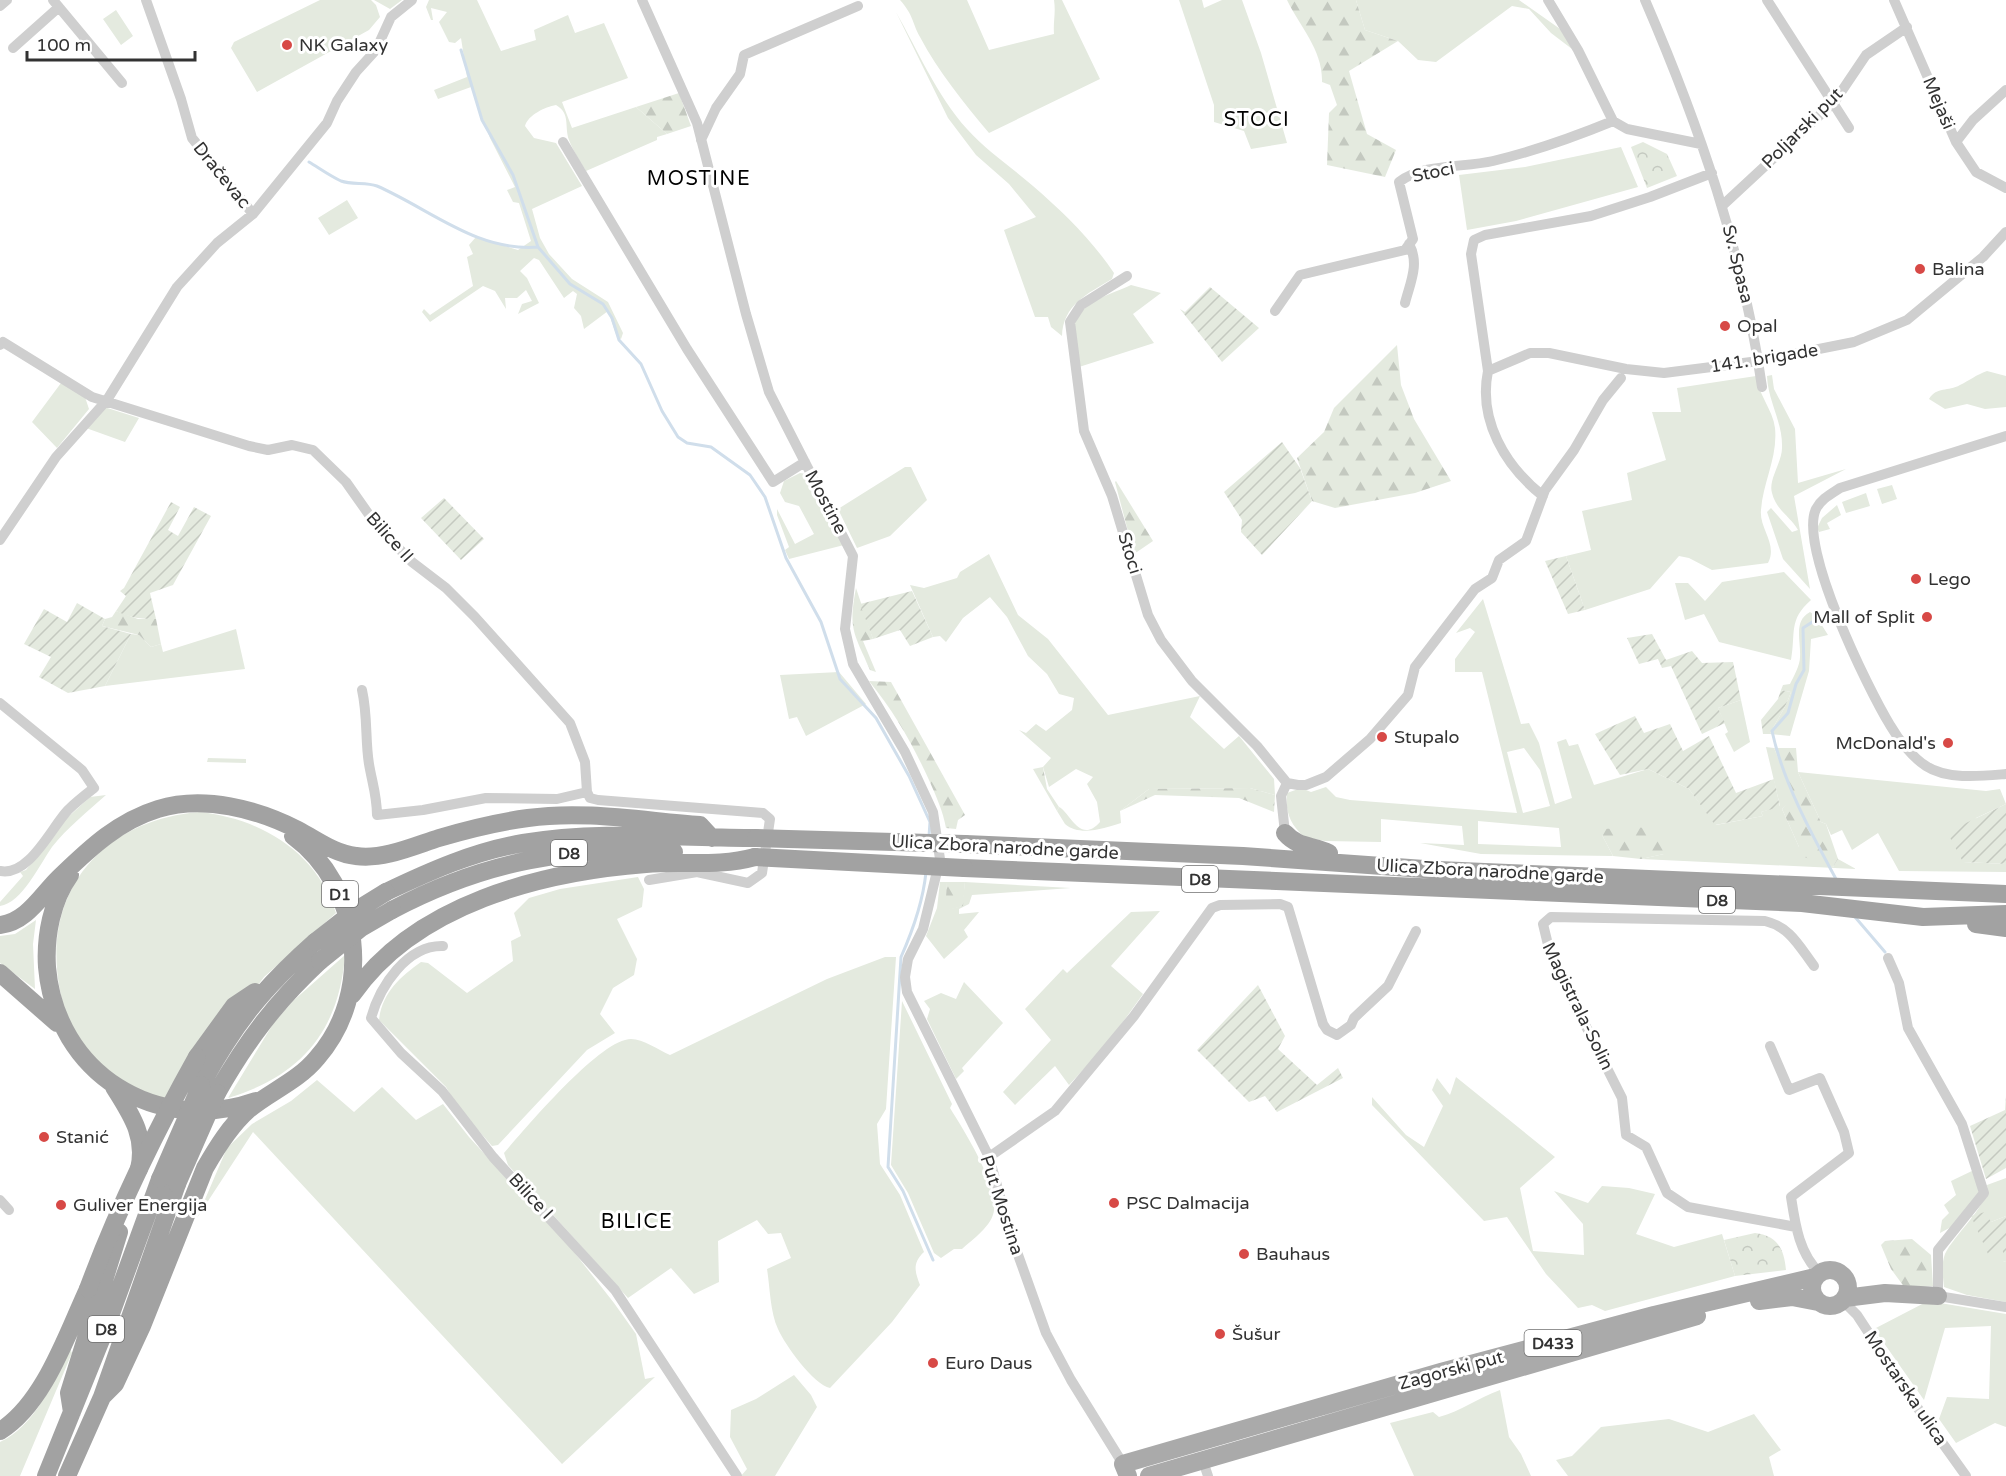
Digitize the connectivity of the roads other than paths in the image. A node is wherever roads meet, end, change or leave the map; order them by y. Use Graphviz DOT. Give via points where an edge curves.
graph roads {
  1 [pos="7,0"];
  2 [pos="146,0"];
  3 [pos="412,0"];
  4 [pos="642,0"];
  5 [pos="1548,0"];
  6 [pos="1645,0"];
  7 [pos="1767,0"];
  8 [pos="1894,0"];
  9 [pos="56,4"];
  10 [pos="0,6"];
  11 [pos="858,6"];
  12 [pos="1907,27"];
  13 [pos="13,48"];
  14 [pos="122,83"];
  15 [pos="2006,90"];
  16 [pos="1835,101"];
  17 [pos="1614,121"];
  18 [pos="1849,128"];
  19 [pos="701,140"];
  20 [pos="563,142"];
  21 [pos="1956,142"];
  22 [pos="1701,144"];
  23 [pos="1712,173"];
  24 [pos="2006,188"];
  25 [pos="1723,205"];
  26 [pos="253,214"];
  27 [pos="2006,232"];
  28 [pos="1409,244"];
  29 [pos="1127,276"];
  30 [pos="1405,303"];
  31 [pos="1275,311"];
  32 [pos="0,345"];
  33 [pos="1759,362"];
  34 [pos="1488,371"];
  35 [pos="1621,378"];
  36 [pos="1762,387"];
  37 [pos="107,400"];
  38 [pos="2006,436"];
  39 [pos="805,462"];
  40 [pos="1543,496"];
  41 [pos="0,540"];
  42 [pos="362,690"];
  43 [pos="0,703"];
  44 [pos="2006,774"];
  45 [pos="1287,783"];
  46 [pos="587,792"];
  47 [pos="557,807"];
  48 [pos="264,817"];
  49 [pos="1285,833"];
  50 [pos="712,838"];
  51 [pos="87,852"];
  52 [pos="755,857"];
  53 [pos="940,859"];
  54 [pos="1350,862"];
  55 [pos="0,871"];
  56 [pos="649,880"];
  57 [pos="2006,884"];
  58 [pos="1909,892"];
  59 [pos="2006,894"];
  60 [pos="1802,895"];
  61 [pos="2006,914"];
  62 [pos="1923,917"];
  63 [pos="0,925"];
  64 [pos="2006,928"];
  65 [pos="1416,931"];
  66 [pos="442,946"];
  67 [pos="1888,958"];
  68 [pos="1814,966"];
  69 [pos="0,973"];
  70 [pos="273,979"];
  71 [pos="348,1002"];
  72 [pos="64,1031"];
  73 [pos="1770,1046"];
  74 [pos="111,1083"];
  75 [pos="209,1089"];
  76 [pos="267,1096"];
  77 [pos="989,1157"];
  78 [pos="168,1182"];
  79 [pos="0,1200"];
  80 [pos="9,1210"];
  81 [pos="1796,1227"];
  82 [pos="1824,1274"];
  83 [pos="1885,1293"];
  84 [pos="1938,1296"];
  85 [pos="1844,1300"];
  86 [pos="1818,1302"];
  87 [pos="2006,1307"];
  88 [pos="102,1397"];
  89 [pos="72,1412"];
  90 [pos="0,1431"];
  91 [pos="1206,1468"];
  92 [pos="1125,1470"];
  93 [pos="46,1476"];
  94 [pos="67,1476"];
  95 [pos="737,1476"];
  96 [pos="1149,1476"];
  97 [pos="1966,1476"];
  1 -- 10 [label="street"];
  2 -- 26 [label="street, Dračevac" via="192,138"];
  3 -- 26 [label="street" via="391,17 376,50 337,101 327,123"];
  4 -- 19 [label="street, Mostine"];
  5 -- 17 [label="street"];
  6 -- 22 [label="street, Sv. Spasa"];
  7 -- 16 [label="street"];
  8 -- 12 [label="street, Mejaši"];
  9 -- 13 [label="street"];
  9 -- 14 [label="street"];
  11 -- 19 [label="street" via="744,55 740,74 716,108"];
  12 -- 16 [label="street, Poljarski put" via="1866,55"];
  12 -- 21 [label="street, Mejaši"];
  15 -- 21 [label="street"];
  16 -- 18 [label="street"];
  16 -- 25 [label="street, Poljarski put"];
  17 -- 22 [label="street" via="1627,129"];
  17 -- 28 [label="street, Stoci" via="1570,139 1492,161 1410,173 1399,182 1413,239"];
  19 -- 39 [label="street, Mostine" via="769,392"];
  20 -- 39 [label="street" via="687,349 773,482"];
  21 -- 24 [label="street, Mejaši" via="1976,172"];
  22 -- 23 [label="street, Sv. Spasa"];
  23 -- 25 [label="street, Sv. Spasa"];
  23 -- 34 [label="street" via="1591,216 1474,240 1471,254"];
  25 -- 33 [label="street, Sv. Spasa" via="1749,301"];
  26 -- 37 [label="street" via="217,243 177,287"];
  27 -- 33 [label="street, 141. brigade" via="1983,257 1907,320 1854,342"];
  28 -- 30 [label="street" via="1415,267"];
  28 -- 31 [label="street" via="1405,250 1300,275"];
  29 -- 45 [label="street, Stoci" via="1081,305 1070,329 1084,431 1113,496 1148,615 1165,646 1192,681"];
  32 -- 37 [label="street, Bilice II" via="3,342 92,397"];
  33 -- 34 [label="street, 141. brigade" via="1664,373 1530,353"];
  33 -- 36 [label="street, Sv. Spasa"];
  34 -- 40 [label="street" via="1485,407 1502,451"];
  35 -- 40 [label="street"];
  37 -- 41 [label="street" via="56,457"];
  37 -- 46 [label="street, Bilice II" via="249,446 268,450 292,445 313,450 346,482 377,526 475,617 570,723 585,762"];
  38 -- 44 [label="street" via="1840,488 1816,509 1814,520 1816,555 1849,645 1890,725 1905,745 1926,766 1947,774"];
  39 -- 53 [label="street, Mostine" via="853,555 844,629 853,664 905,752 933,812"];
  40 -- 45 [label="street" via="1526,541 1499,560 1492,578 1475,589 1415,667 1408,695 1370,739 1326,777 1306,785"];
  42 -- 47 [label="street" via="368,718 369,764 378,795 377,815 486,798"];
  43 -- 55 [label="street" via="82,770 94,788 67,811 24,865"];
  45 -- 49 [label="street" via="1281,796"];
  46 -- 47 [label="street"];
  46 -- 56 [label="street" via="598,800 763,813 770,819 762,873 748,883 696,872"];
  47 -- 48 [label="highway" via="381,855 357,857 339,853 296,829"];
  47 -- 50 [label="highway" via="700,825"];
  48 -- 51 [label="highway, D1" via="223,805 180,804 140,815"];
  48 -- 71 [label="highway, D1" via="301,841 340,894 353,936 353,980"];
  49 -- 54 [label="highway" via="1292,842"];
  50 -- 54 [label="highway, Ulica Zbora narodne garde / D8, bridge" via="965,844"];
  50 -- 70 [label="highway, Ulica Zbora narodne garde / D8, bridge" via="562,837 521,843 439,867 352,913"];
  51 -- 63 [label="highway, D1" via="21,918"];
  51 -- 72 [label="highway" via="62,889 52,914 46,951 49,989"];
  52 -- 60 [label="highway, Ulica Zbora narodne garde / D8, bridge" via="964,868"];
  52 -- 71 [label="highway" via="724,864 641,864 525,884 417,932 379,961"];
  52 -- 75 [label="highway, Ulica Zbora narodne garde / D8, bridge" via="629,849 561,854 484,870 442,886 361,928 320,961 265,1017"];
  53 -- 77 [label="street, Put Mostina" via="923,929 908,959 907,992"];
  54 -- 60 [label="highway, Ulica Zbora narodne garde / D8"];
  57 -- 58 [label="highway"];
  58 -- 59 [label="highway, Ulica Zbora narodne garde / D8"];
  58 -- 60 [label="highway, Ulica Zbora narodne garde / D8"];
  60 -- 62 [label="highway, Ulica Zbora narodne garde / D8"];
  61 -- 62 [label="highway, Ulica Zbora narodne garde / D8"];
  62 -- 64 [label="highway"];
  65 -- 77 [label="street" via="1388,986 1337,1035 1323,1024 1290,910 1285,905 1272,904 1212,908 1134,1016 1055,1111"];
  66 -- 95 [label="street, Bilice I" via="429,945 396,971 375,1002 371,1018 442,1091 493,1157 615,1290"];
  67 -- 84 [label="street" via="1899,983 1908,1028 1962,1124 1983,1193 1938,1250"];
  68 -- 81 [label="street, Magistrala-Solin" via="1780,924 1765,921 1551,917 1543,924 1551,957 1622,1098 1626,1135 1646,1147 1667,1193 1688,1207"];
  69 -- 72 [label="highway, D1"];
  70 -- 75 [label="highway, Ulica Zbora narodne garde / D8" via="225,1042"];
  70 -- 90 [label="highway, bridge" via="234,1006 197,1057 156,1131 88,1289 37,1394"];
  71 -- 76 [label="highway, D1" via="336,1031 318,1058 294,1080"];
  72 -- 74 [label="highway, D1" via="91,1066"];
  73 -- 81 [label="street" via="1789,1090 1820,1078 1849,1153 1791,1197"];
  74 -- 76 [label="highway, D1" via="140,1099 171,1109 204,1112"];
  74 -- 89 [label="highway" via="135,1119 142,1158 69,1393"];
  75 -- 78 [label="highway, Ulica Zbora narodne garde / D8, bridge"];
  76 -- 88 [label="highway" via="219,1144 142,1326 115,1384"];
  77 -- 92 [label="street, Put Mostina" via="1011,1235 1046,1333"];
  78 -- 88 [label="highway, D8"];
  78 -- 89 [label="highway, D8"];
  79 -- 80 [label="street"];
  81 -- 82 [label="street" via="1808,1258"];
  82 -- 83 [label="main road, D433"];
  82 -- 85 [label="main road" via="1843,1275 1848,1286"];
  82 -- 86 [label="main road" via="1812,1287"];
  82 -- 92 [label="main road, Zagorski put / D433" via="1452,1369"];
  83 -- 84 [label="main road, D433"];
  83 -- 85 [label="main road, D433"];
  84 -- 87 [label="street"];
  85 -- 86 [label="main road, D433" via="1833,1306"];
  85 -- 97 [label="street, Mostarska ulica"];
  86 -- 91 [label="main road, Zagorski put / D433" via="1792,1297 1730,1306"];
  88 -- 94 [label="highway, D8"];
  89 -- 93 [label="highway, D8"];
  91 -- 96 [label="main road, Zagorski put / D433"];
}
